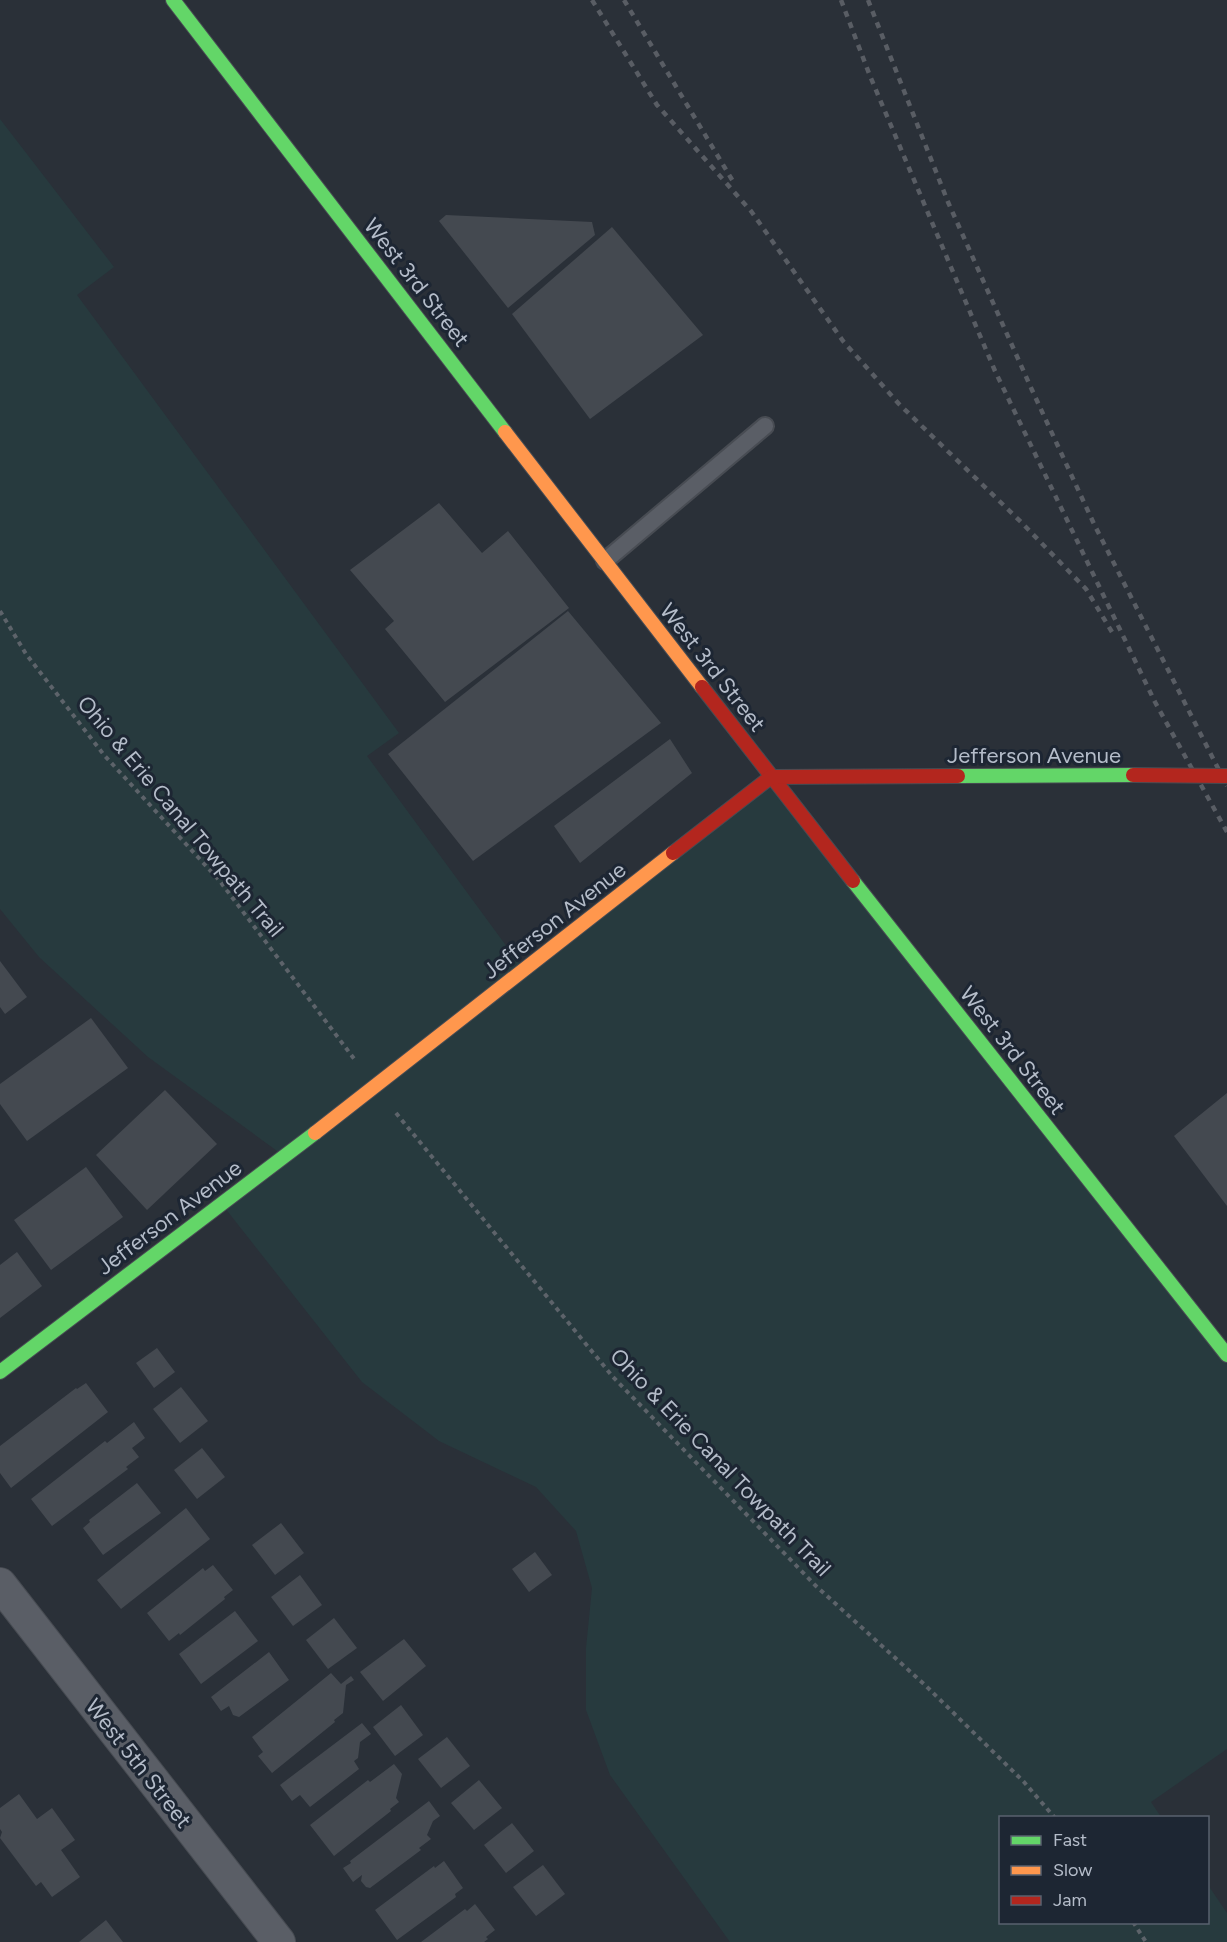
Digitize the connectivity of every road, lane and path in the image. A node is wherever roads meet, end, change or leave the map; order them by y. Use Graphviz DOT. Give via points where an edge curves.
graph roads {
  1 [pos="173,0"];
  2 [pos="765,426"];
  3 [pos="604,561"];
  4 [pos="0,611"];
  5 [pos="1227,776"];
  6 [pos="771,777"];
  7 [pos="361,1069"];
  8 [pos="390,1106"];
  9 [pos="1227,1355"];
  10 [pos="0,1372"];
  11 [pos="0,1584"];
  12 [pos="1052,1816"];
  13 [pos="1134,1924"];
  14 [pos="279,1942"];
  15 [pos="1146,1942"];
  1 -- 3 [label="street, West 3rd Street"];
  2 -- 3 [label="lane"];
  3 -- 6 [label="street, West 3rd Street"];
  4 -- 7 [label="path, Ohio & Erie Canal Towpath Trail" via="26,654 104,755 219,880"];
  5 -- 6 [label="street, Jefferson Avenue, bridge"];
  6 -- 9 [label="street, West 3rd Street"];
  6 -- 10 [label="street, Jefferson Avenue" via="375,1087"];
  8 -- 12 [label="path, Ohio & Erie Canal Towpath Trail" via="613,1377 816,1586 941,1701 1024,1782"];
  11 -- 14 [label="street, West 5th Street"];
  13 -- 15 [label="path"];
}
